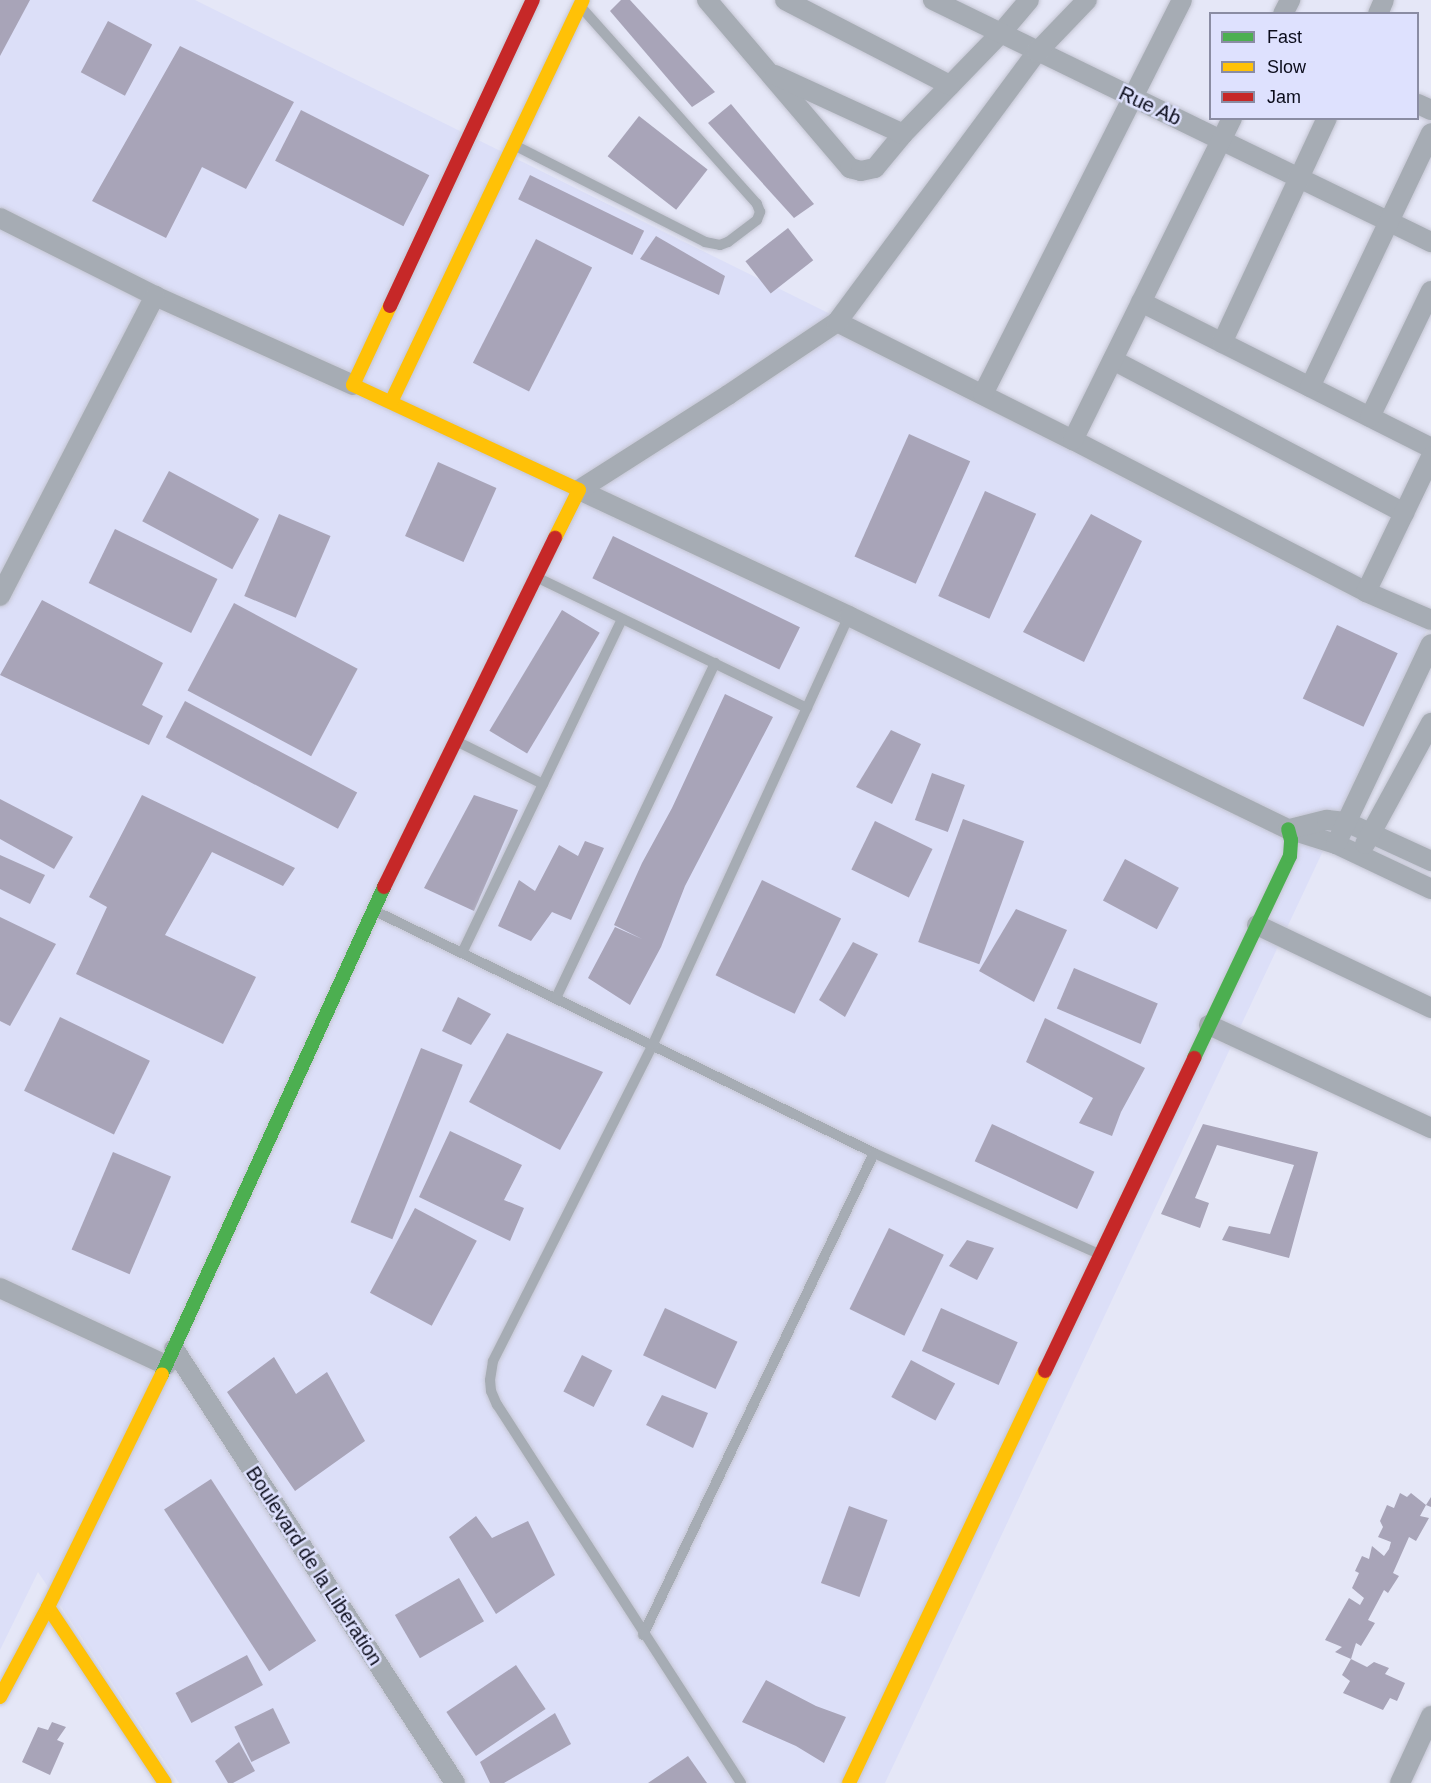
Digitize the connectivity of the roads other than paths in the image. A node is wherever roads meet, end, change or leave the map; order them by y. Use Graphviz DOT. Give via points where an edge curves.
graph roads {
  1 [pos="533,0"];
  2 [pos="707,0"];
  3 [pos="784,0"];
  4 [pos="933,0"];
  5 [pos="1029,0"];
  6 [pos="1087,0"];
  7 [pos="1182,0"];
  8 [pos="581,3"];
  9 [pos="1001,33"];
  10 [pos="1037,52"];
  11 [pos="768,72"];
  12 [pos="950,85"];
  13 [pos="1132,98"];
  14 [pos="1231,120"];
  15 [pos="1326,120"];
  16 [pos="1431,133"];
  17 [pos="903,134"];
  18 [pos="1222,139"];
  19 [pos="514,145"];
  20 [pos="1299,177"];
  21 [pos="0,218"];
  22 [pos="1389,221"];
  23 [pos="1431,242"];
  24 [pos="1431,291"];
  25 [pos="155,296"];
  26 [pos="1141,302"];
  27 [pos="837,322"];
  28 [pos="1222,343"];
  29 [pos="1113,360"];
  30 [pos="353,385"];
  31 [pos="1310,387"];
  32 [pos="983,394"];
  33 [pos="391,402"];
  34 [pos="1370,417"];
  35 [pos="1073,440"];
  36 [pos="1431,448"];
  37 [pos="1431,457"];
  38 [pos="579,490"];
  39 [pos="1404,513"];
  40 [pos="536,577"];
  41 [pos="1366,592"];
  42 [pos="0,597"];
  43 [pos="849,616"];
  44 [pos="622,619"];
  45 [pos="1431,621"];
  46 [pos="1431,644"];
  47 [pos="715,663"];
  48 [pos="807,708"];
  49 [pos="1429,733"];
  50 [pos="456,740"];
  51 [pos="543,784"];
  52 [pos="1346,822"];
  53 [pos="1288,829"];
  54 [pos="1371,832"];
  55 [pos="1336,843"];
  56 [pos="1359,855"];
  57 [pos="1431,861"];
  58 [pos="1431,889"];
  59 [pos="373,910"];
  60 [pos="1257,925"];
  61 [pos="462,953"];
  62 [pos="556,998"];
  63 [pos="1431,1008"];
  64 [pos="1209,1025"];
  65 [pos="653,1044"];
  66 [pos="1431,1128"];
  67 [pos="874,1153"];
  68 [pos="1100,1254"];
  69 [pos="0,1288"];
  70 [pos="170,1357"];
  71 [pos="48,1607"];
  72 [pos="643,1635"];
  73 [pos="0,1697"];
  74 [pos="1431,1716"];
  75 [pos="165,1783"];
  76 [pos="454,1783"];
  77 [pos="741,1783"];
  78 [pos="849,1783"];
  79 [pos="1400,1783"];
  1 -- 30 [label="street"];
  2 -- 11 [label="street"];
  3 -- 12 [label="street"];
  4 -- 9 [label="street, Rue Ab"];
  5 -- 9 [label="street"];
  6 -- 10 [label="street"];
  7 -- 13 [label="street"];
  8 -- 19 [label="street"];
  8 -- 19 [label="lane" via="757,204 757,220 728,242 705,242"];
  9 -- 10 [label="street, Rue Ab"];
  9 -- 12 [label="street"];
  10 -- 13 [label="street, Rue Ab"];
  10 -- 27 [label="street"];
  11 -- 17 [label="street"];
  11 -- 17 [label="street" via="850,168 875,168"];
  12 -- 17 [label="street"];
  13 -- 18 [label="street, Rue Ab"];
  13 -- 32 [label="street"];
  14 -- 18 [label="street"];
  15 -- 20 [label="street"];
  16 -- 22 [label="street"];
  18 -- 20 [label="street, Rue Ab"];
  18 -- 26 [label="street"];
  19 -- 33 [label="street"];
  20 -- 22 [label="street, Rue Ab"];
  20 -- 28 [label="street"];
  21 -- 25 [label="street"];
  22 -- 23 [label="street, Rue Ab"];
  22 -- 31 [label="street"];
  24 -- 34 [label="street"];
  25 -- 30 [label="street"];
  25 -- 42 [label="street"];
  26 -- 28 [label="street"];
  26 -- 29 [label="street"];
  27 -- 32 [label="street"];
  27 -- 38 [label="street"];
  28 -- 31 [label="street"];
  29 -- 35 [label="street"];
  29 -- 39 [label="street"];
  30 -- 33 [label="street"];
  31 -- 34 [label="street"];
  32 -- 35 [label="street"];
  33 -- 38 [label="street"];
  34 -- 36 [label="street"];
  35 -- 41 [label="street"];
  37 -- 39 [label="street"];
  38 -- 40 [label="street"];
  38 -- 43 [label="street"];
  39 -- 41 [label="street"];
  40 -- 44 [label="lane"];
  40 -- 50 [label="street"];
  41 -- 45 [label="street"];
  43 -- 48 [label="lane"];
  43 -- 53 [label="street"];
  44 -- 47 [label="lane"];
  44 -- 51 [label="lane"];
  46 -- 52 [label="street"];
  47 -- 48 [label="lane"];
  47 -- 62 [label="lane"];
  48 -- 65 [label="lane"];
  49 -- 54 [label="street"];
  50 -- 51 [label="lane"];
  50 -- 59 [label="street"];
  51 -- 61 [label="lane"];
  52 -- 53 [label="street" via="1327,820"];
  52 -- 54 [label="street"];
  52 -- 55 [label="street"];
  53 -- 55 [label="street"];
  53 -- 60 [label="street" via="1292,840 1290,856"];
  54 -- 56 [label="street"];
  54 -- 57 [label="street"];
  55 -- 56 [label="street"];
  56 -- 58 [label="street"];
  59 -- 61 [label="lane"];
  59 -- 70 [label="street"];
  60 -- 63 [label="street"];
  60 -- 64 [label="street"];
  61 -- 62 [label="lane"];
  62 -- 65 [label="lane"];
  64 -- 66 [label="street"];
  64 -- 68 [label="street"];
  65 -- 67 [label="lane"];
  65 -- 72 [label="lane" via="493,1361 490,1380 497,1405"];
  67 -- 68 [label="lane"];
  67 -- 72 [label="lane"];
  68 -- 78 [label="street"];
  69 -- 70 [label="street"];
  70 -- 71 [label="street"];
  70 -- 76 [label="street, Boulevard de la Liberation"];
  71 -- 73 [label="street"];
  71 -- 75 [label="street"];
  72 -- 77 [label="lane"];
  74 -- 79 [label="street"];
}
